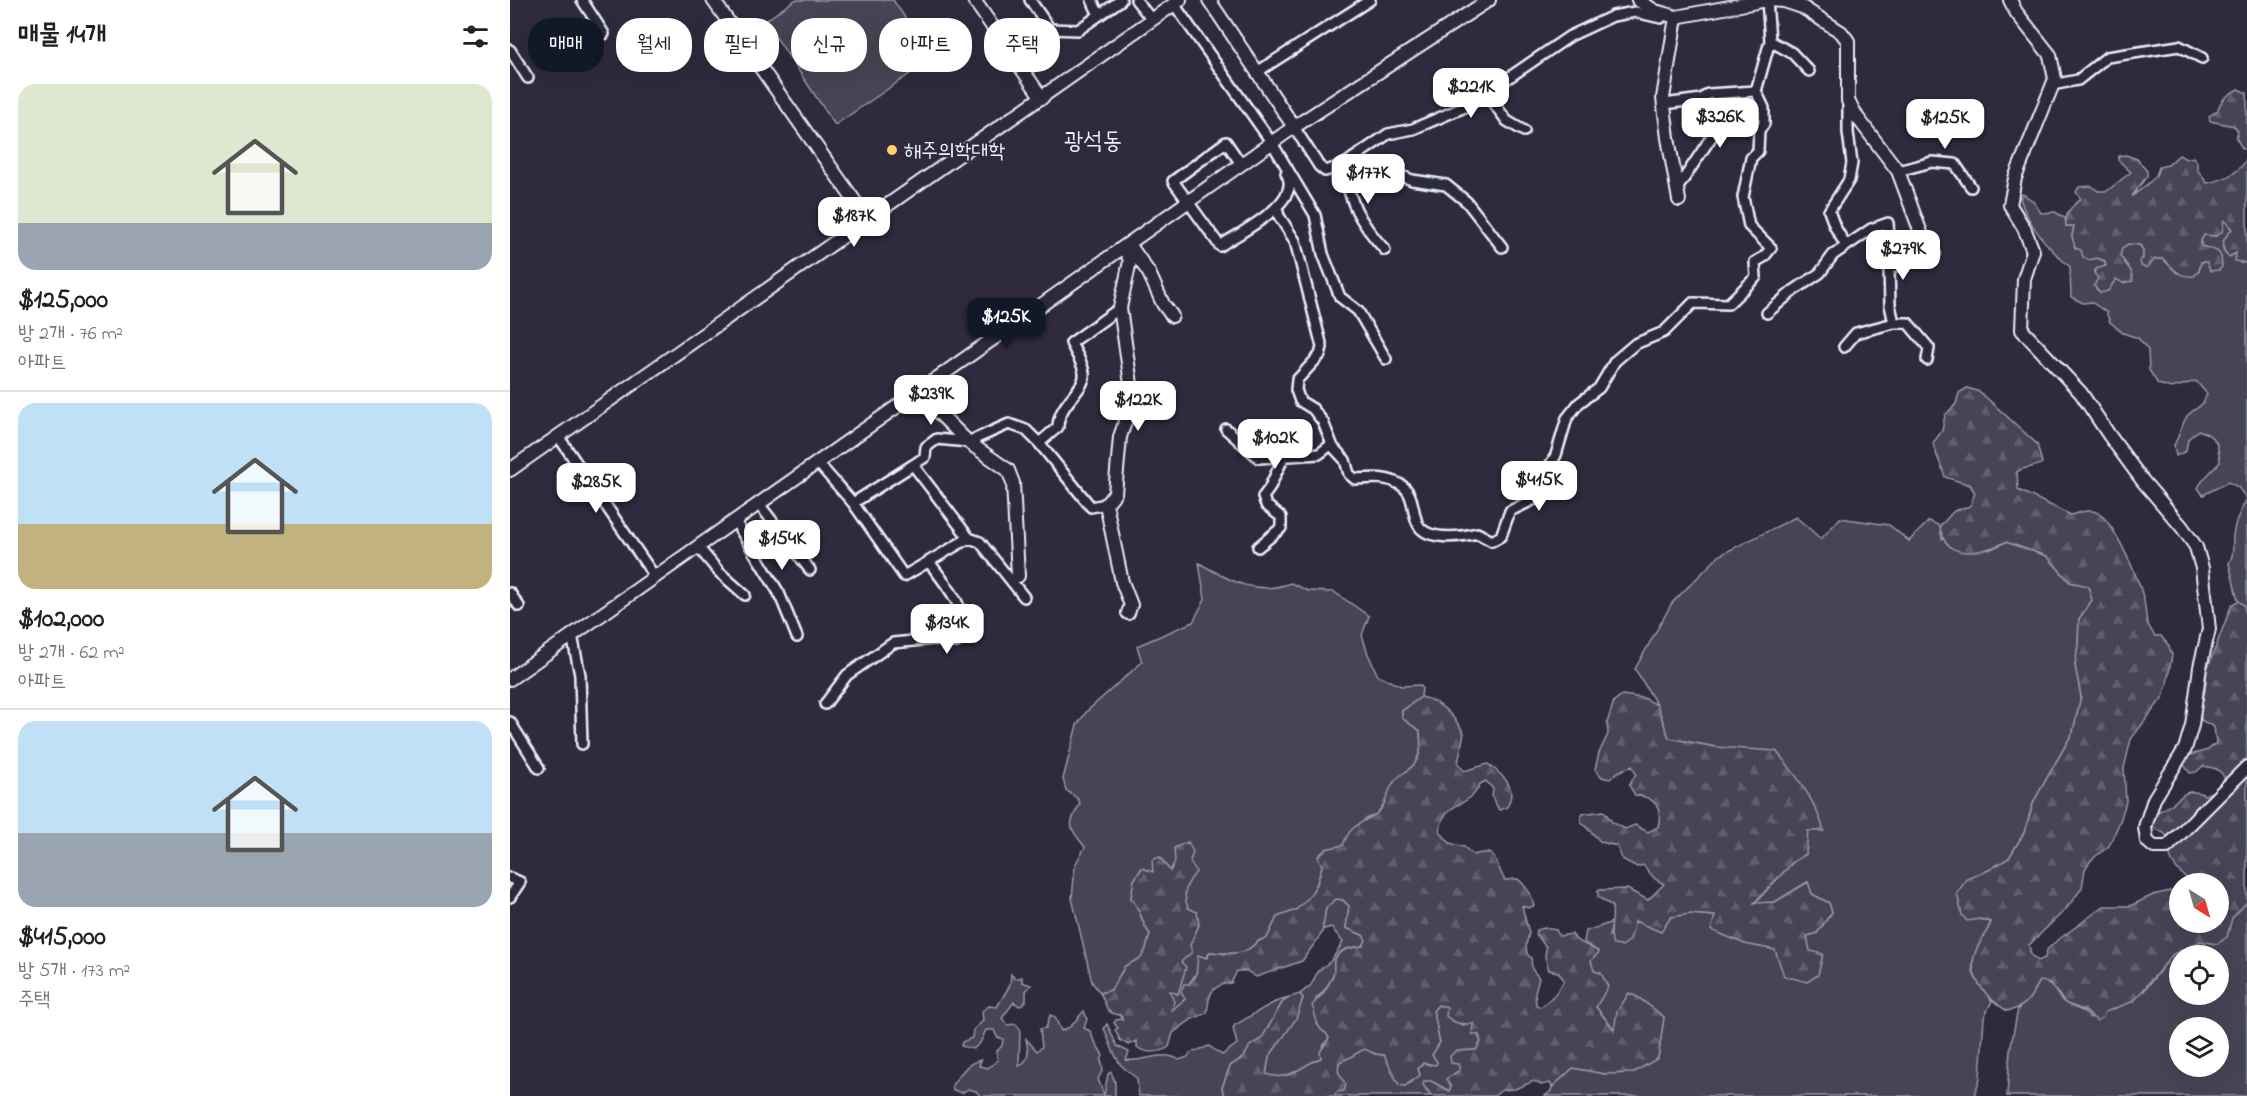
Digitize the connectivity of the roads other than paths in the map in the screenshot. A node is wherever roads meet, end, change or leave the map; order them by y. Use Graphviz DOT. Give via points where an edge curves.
graph roads {
  1 [pos="582,0"];
  2 [pos="713,0"];
  3 [pos="974,0"];
  4 [pos="1030,0"];
  5 [pos="1092,0"];
  6 [pos="1121,0"];
  7 [pos="1136,0"];
  8 [pos="1370,0"];
  9 [pos="1489,0"];
  10 [pos="1638,0"];
  11 [pos="1767,0"];
  12 [pos="2010,0"];
  13 [pos="1211,1"];
  14 [pos="1177,2"];
  15 [pos="1099,15"];
  16 [pos="594,18"];
  17 [pos="1676,19"];
  18 [pos="1152,20"];
  19 [pos="1770,41"];
  20 [pos="510,50"];
  21 [pos="2202,58"];
  22 [pos="1809,71"];
  23 [pos="1257,72"];
  24 [pos="528,78"];
  25 [pos="2052,85"];
  26 [pos="1756,91"];
  27 [pos="1486,93"];
  28 [pos="1042,98"];
  29 [pos="1702,99"];
  30 [pos="1848,101"];
  31 [pos="1664,104"];
  32 [pos="1294,128"];
  33 [pos="1524,132"];
  34 [pos="1270,144"];
  35 [pos="1353,158"];
  36 [pos="1242,164"];
  37 [pos="1342,166"];
  38 [pos="1898,171"];
  39 [pos="1971,187"];
  40 [pos="1678,195"];
  41 [pos="1189,201"];
  42 [pos="1277,208"];
  43 [pos="867,220"];
  44 [pos="1127,245"];
  45 [pos="1846,246"];
  46 [pos="1502,247"];
  47 [pos="1385,250"];
  48 [pos="1934,254"];
  49 [pos="1889,268"];
  50 [pos="1120,308"];
  51 [pos="1767,313"];
  52 [pos="1172,316"];
  53 [pos="1894,324"];
  54 [pos="1844,347"];
  55 [pos="1386,359"];
  56 [pos="1927,360"];
  57 [pos="918,392"];
  58 [pos="1226,429"];
  59 [pos="558,436"];
  60 [pos="968,442"];
  61 [pos="1039,443"];
  62 [pos="1332,444"];
  63 [pos="1284,456"];
  64 [pos="818,463"];
  65 [pos="913,465"];
  66 [pos="510,470"];
  67 [pos="853,503"];
  68 [pos="759,504"];
  69 [pos="1106,504"];
  70 [pos="735,521"];
  71 [pos="969,538"];
  72 [pos="698,547"];
  73 [pos="1258,547"];
  74 [pos="929,562"];
  75 [pos="810,570"];
  76 [pos="1018,576"];
  77 [pos="655,577"];
  78 [pos="510,593"];
  79 [pos="745,596"];
  80 [pos="1024,597"];
  81 [pos="519,606"];
  82 [pos="1128,613"];
  83 [pos="572,635"];
  84 [pos="797,636"];
  85 [pos="510,679"];
  86 [pos="825,704"];
  87 [pos="510,722"];
  88 [pos="582,744"];
  89 [pos="2247,767"];
  90 [pos="539,768"];
  91 [pos="510,878"];
  92 [pos="510,897"];
  1 -- 16 [label="street"];
  2 -- 43 [label="street"];
  3 -- 28 [label="street"];
  4 -- 15 [label="street" via="1050,29 1078,30"];
  5 -- 15 [label="street"];
  6 -- 15 [label="street"];
  7 -- 18 [label="street"];
  8 -- 23 [label="street"];
  9 -- 32 [label="street"];
  10 -- 17 [label="street"];
  11 -- 17 [label="street"];
  11 -- 19 [label="street"];
  11 -- 30 [label="street" via="1802,7 1841,32 1848,42"];
  12 -- 25 [label="street" via="2050,55 2055,79"];
  13 -- 23 [label="street"];
  14 -- 18 [label="street"];
  14 -- 34 [label="street"];
  17 -- 27 [label="street" via="1635,12 1614,16 1570,36"];
  17 -- 31 [label="street"];
  18 -- 28 [label="street"];
  19 -- 22 [label="street" via="1792,53"];
  19 -- 26 [label="street"];
  20 -- 24 [label="street"];
  21 -- 25 [label="street" via="2179,46 2107,57 2078,80"];
  23 -- 32 [label="street"];
  25 -- 89 [label="street" via="2014,178 2010,205 2033,251 2024,279 2022,330 2081,393 2142,480 2182,526 2196,546 2202,568 2209,629 2192,725 2178,763 2154,799 2145,827 2147,841 2154,847 2168,847"];
  26 -- 29 [label="street" via="1708,94"];
  26 -- 62 [label="street" via="1764,108 1764,124 1759,130 1758,151 1751,158 1743,197 1749,226 1771,248 1755,262 1756,277 1728,304 1693,303 1664,332 1635,344 1616,361 1599,388 1567,418 1556,455 1543,477 1541,496 1510,511 1501,536 1492,541 1477,533 1456,538 1424,531 1417,525 1412,497 1402,485 1382,478 1355,479"];
  27 -- 33 [label="street" via="1507,121"];
  27 -- 35 [label="street" via="1467,106 1413,129 1388,134"];
  28 -- 43 [label="street"];
  29 -- 31 [label="street"];
  29 -- 40 [label="street" via="1712,136"];
  30 -- 38 [label="street"];
  30 -- 45 [label="street" via="1852,163 1849,180 1829,211"];
  31 -- 40 [label="street"];
  32 -- 34 [label="street"];
  32 -- 37 [label="street" via="1325,171"];
  34 -- 36 [label="street"];
  34 -- 42 [label="street" via="1289,177 1288,194"];
  34 -- 55 [label="street" via="1315,215 1323,254 1340,297 1358,311"];
  35 -- 37 [label="street"];
  35 -- 46 [label="street" via="1372,176 1402,176 1446,185 1467,202"];
  36 -- 41 [label="street"];
  36 -- 41 [label="street" via="1226,142 1173,182"];
  37 -- 47 [label="street" via="1352,203"];
  38 -- 39 [label="street" via="1932,162 1955,164"];
  38 -- 48 [label="street" via="1924,241"];
  41 -- 42 [label="street" via="1220,246"];
  41 -- 44 [label="street"];
  42 -- 62 [label="street" via="1295,242 1322,347 1320,355 1298,380 1296,390 1300,400 1313,408 1323,422"];
  43 -- 59 [label="street"];
  44 -- 50 [label="street" via="1130,261"];
  44 -- 52 [label="street" via="1149,273"];
  44 -- 57 [label="street"];
  45 -- 49 [label="street" via="1888,223 1883,245"];
  45 -- 51 [label="street" via="1833,255 1820,273"];
  48 -- 49 [label="street"];
  49 -- 53 [label="street"];
  50 -- 61 [label="street" via="1071,343 1085,374 1082,384 1058,416 1058,427"];
  50 -- 69 [label="street" via="1133,398 1120,437 1115,493"];
  53 -- 54 [label="street" via="1856,333"];
  53 -- 56 [label="street" via="1908,323 1929,348"];
  57 -- 60 [label="street"];
  57 -- 64 [label="street"];
  58 -- 63 [label="street" via="1259,458"];
  59 -- 66 [label="street"];
  59 -- 77 [label="street"];
  60 -- 61 [label="street" via="1009,424 1026,430"];
  60 -- 65 [label="street" via="937,439 926,447 925,458"];
  60 -- 76 [label="street" via="1008,470 1013,483"];
  61 -- 69 [label="street" via="1091,507"];
  62 -- 63 [label="street" via="1319,454"];
  63 -- 73 [label="street" via="1263,497 1266,505 1281,517 1281,528"];
  64 -- 67 [label="street"];
  64 -- 68 [label="street"];
  65 -- 67 [label="street"];
  65 -- 71 [label="street"];
  67 -- 74 [label="street" via="904,576"];
  68 -- 70 [label="street"];
  68 -- 75 [label="street"];
  69 -- 82 [label="street" via="1122,582 1131,605"];
  70 -- 72 [label="street"];
  70 -- 84 [label="street" via="779,593"];
  71 -- 74 [label="street"];
  71 -- 80 [label="street" via="980,542"];
  72 -- 77 [label="street"];
  72 -- 79 [label="street"];
  74 -- 86 [label="street" via="951,592 965,626 964,637 956,642 934,639 893,643 847,675"];
  77 -- 83 [label="street"];
  78 -- 81 [label="street"];
  83 -- 85 [label="street"];
  83 -- 88 [label="street" via="580,675"];
  87 -- 90 [label="street"];
  91 -- 92 [label="street" via="520,882"];
}
